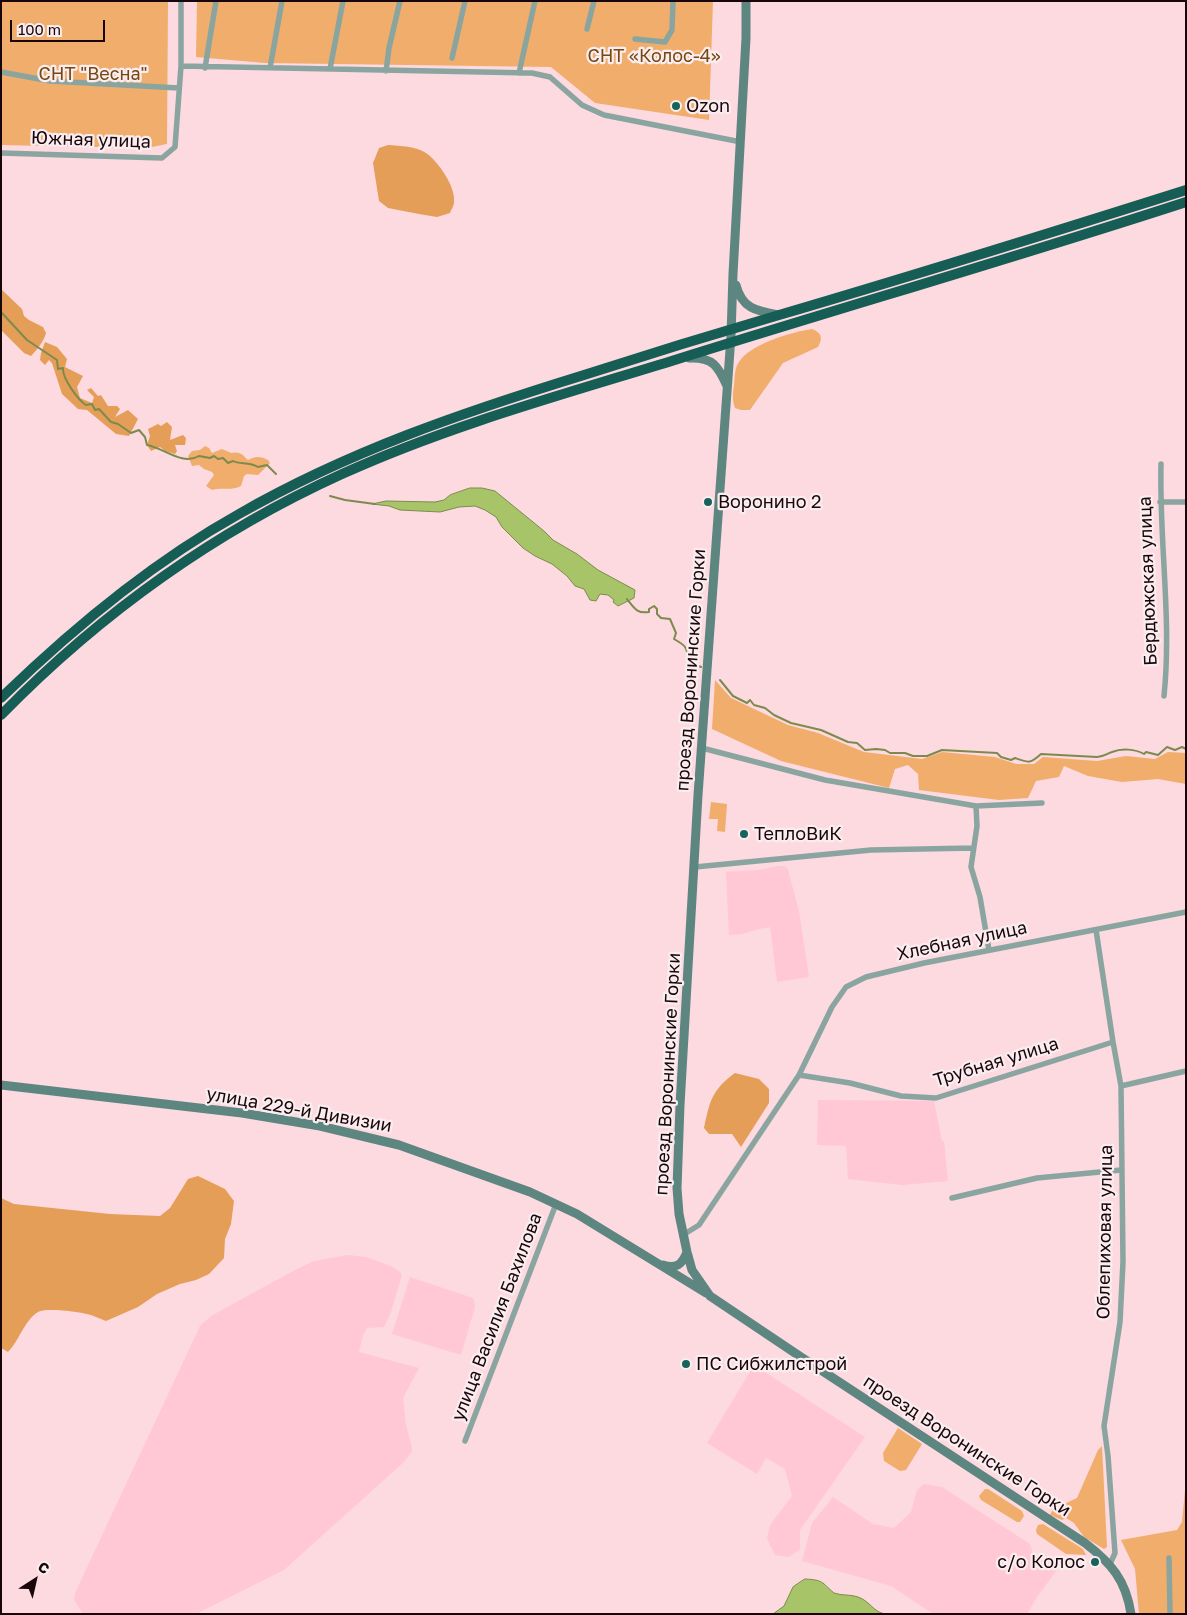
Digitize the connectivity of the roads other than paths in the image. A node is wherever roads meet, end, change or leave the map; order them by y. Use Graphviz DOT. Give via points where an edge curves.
graph roads {
  1 [pos="181,1"];
  2 [pos="216,1"];
  3 [pos="282,1"];
  4 [pos="343,1"];
  5 [pos="400,1"];
  6 [pos="465,1"];
  7 [pos="535,1"];
  8 [pos="594,1"];
  9 [pos="673,1"];
  10 [pos="746,1"];
  11 [pos="587,29"];
  12 [pos="635,39"];
  13 [pos="452,58"];
  14 [pos="181,66"];
  15 [pos="205,68"];
  16 [pos="270,68"];
  17 [pos="330,69"];
  18 [pos="386,71"];
  19 [pos="1,72"];
  20 [pos="519,73"];
  21 [pos="179,88"];
  22 [pos="741,142"];
  23 [pos="1,153"];
  24 [pos="1186,190"];
  25 [pos="1186,202"];
  26 [pos="733,274"];
  27 [pos="779,315"];
  28 [pos="731,329"];
  29 [pos="731,342"];
  30 [pos="682,358"];
  31 [pos="727,386"];
  32 [pos="1161,464"];
  33 [pos="1160,502"];
  34 [pos="1186,502"];
  35 [pos="1164,696"];
  36 [pos="1,698"];
  37 [pos="1,715"];
  38 [pos="702,748"];
  39 [pos="1042,803"];
  40 [pos="976,806"];
  41 [pos="972,848"];
  42 [pos="695,867"];
  43 [pos="1186,912"];
  44 [pos="1096,930"];
  45 [pos="989,950"];
  46 [pos="1113,1042"];
  47 [pos="1186,1071"];
  48 [pos="799,1075"];
  49 [pos="1,1085"];
  50 [pos="1121,1086"];
  51 [pos="1121,1170"];
  52 [pos="952,1198"];
  53 [pos="556,1204"];
  54 [pos="684,1235"];
  55 [pos="687,1252"];
  56 [pos="656,1263"];
  57 [pos="692,1270"];
  58 [pos="710,1296"];
  59 [pos="465,1440"];
  60 [pos="1169,1558"];
  61 [pos="1110,1564"];
  62 [pos="1131,1614"];
  63 [pos="1170,1614"];
  1 -- 14 [label="street"];
  2 -- 15 [label="street"];
  3 -- 16 [label="street"];
  4 -- 17 [label="street"];
  5 -- 18 [label="street"];
  6 -- 13 [label="street"];
  7 -- 20 [label="street"];
  8 -- 11 [label="street"];
  9 -- 12 [label="street" via="672,30 665,42"];
  10 -- 22 [label="street"];
  14 -- 15 [label="street"];
  14 -- 21 [label="street"];
  15 -- 16 [label="street"];
  16 -- 17 [label="street"];
  17 -- 18 [label="street"];
  18 -- 20 [label="street"];
  19 -- 21 [label="street" via="50,81"];
  20 -- 22 [label="street" via="550,77 582,104 604,115"];
  21 -- 23 [label="street, Южная улица" via="175,147 162,158"];
  22 -- 26 [label="street"];
  24 -- 27 [label="highway"];
  25 -- 29 [label="highway"];
  26 -- 27 [label="street" via="742,300 755,310"];
  26 -- 28 [label="street"];
  27 -- 28 [label="highway"];
  28 -- 29 [label="street, проезд Воронинские Горки"];
  28 -- 36 [label="highway" via="449,418 308,477 238,514 155,567 80,625"];
  29 -- 30 [label="highway"];
  29 -- 31 [label="street, проезд Воронинские Горки"];
  30 -- 31 [label="street" via="698,357 711,361"];
  30 -- 37 [label="highway" via="444,433 345,473 280,505 213,543 136,595 56,662"];
  31 -- 38 [label="street, проезд Воронинские Горки"];
  32 -- 33 [label="street, Бердюжская улица"];
  33 -- 34 [label="street"];
  33 -- 35 [label="street, Бердюжская улица" via="1168,662"];
  38 -- 40 [label="street" via="824,780"];
  38 -- 42 [label="street, проезд Воронинские Горки"];
  39 -- 40 [label="street"];
  40 -- 41 [label="street" via="977,826"];
  41 -- 42 [label="street" via="871,850"];
  41 -- 45 [label="street" via="971,867"];
  42 -- 54 [label="street, проезд Воронинские Горки" via="677,1188"];
  43 -- 44 [label="street, Хлебная улица"];
  44 -- 45 [label="street, Хлебная улица"];
  44 -- 46 [label="street, Облепиховая улица"];
  45 -- 48 [label="street, Хлебная улица" via="866,977 846,987"];
  46 -- 48 [label="street, Трубная улица" via="936,1098 901,1096"];
  46 -- 50 [label="street, Облепиховая улица"];
  47 -- 50 [label="street"];
  48 -- 54 [label="street, Хлебная улица" via="699,1226"];
  49 -- 53 [label="street, улица 229-й Дивизии" via="242,1113 320,1126 399,1145"];
  50 -- 51 [label="street, Облепиховая улица"];
  51 -- 52 [label="street" via="1037,1178"];
  51 -- 61 [label="street, Облепиховая улица" via="1120,1322 1104,1426 1115,1553"];
  53 -- 56 [label="street, улица 229-й Дивизии" via="607,1231"];
  53 -- 59 [label="street, улица Василия Бахилова"];
  54 -- 55 [label="street, проезд Воронинские Горки"];
  55 -- 56 [label="street" via="682,1263 674,1267"];
  55 -- 57 [label="street, проезд Воронинские Горки"];
  56 -- 57 [label="street" via="672,1271"];
  56 -- 58 [label="street"];
  57 -- 58 [label="street, проезд Воронинские Горки"];
  58 -- 61 [label="street, проезд Воронинские Горки" via="1085,1543"];
  60 -- 63 [label="street"];
  61 -- 62 [label="street, проезд Воронинские Горки" via="1128,1596"];
}
